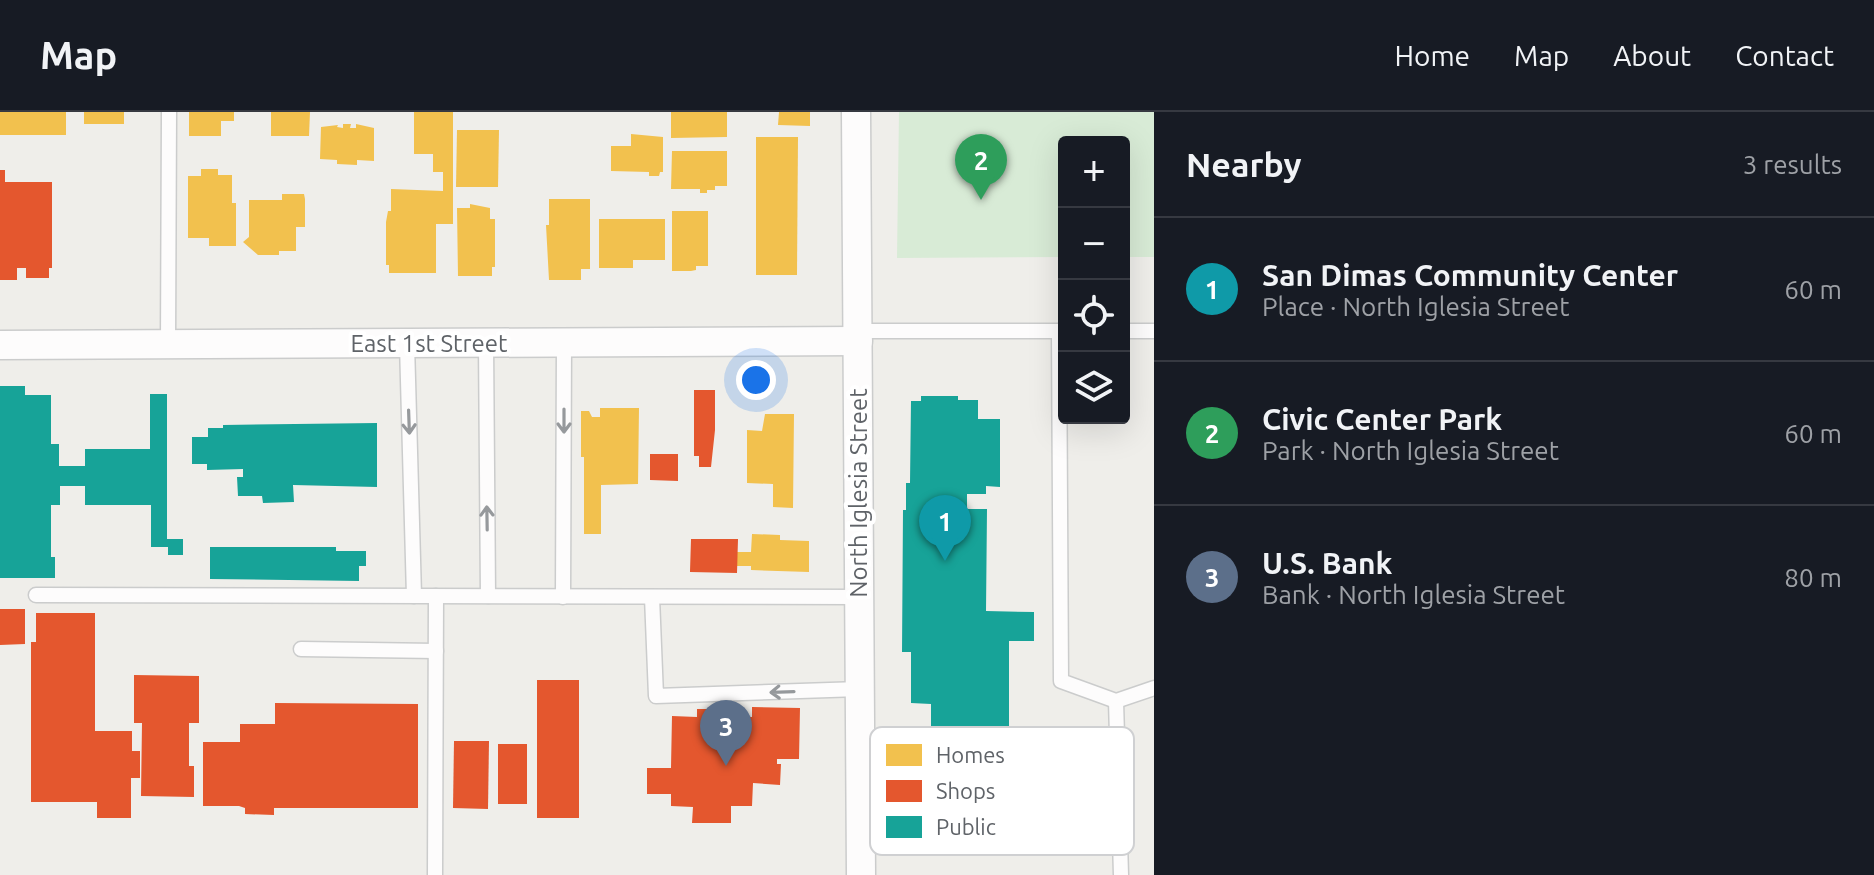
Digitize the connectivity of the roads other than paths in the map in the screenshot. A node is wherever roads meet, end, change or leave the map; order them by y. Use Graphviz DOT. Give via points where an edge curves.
graph roads {
  1 [pos="169,112"];
  2 [pos="856,112"];
  3 [pos="1058,331"];
  4 [pos="1130,331"];
  5 [pos="1154,331"];
  6 [pos="858,336"];
  7 [pos="486,343"];
  8 [pos="564,343"];
  9 [pos="407,344"];
  10 [pos="0,345"];
  11 [pos="168,345"];
  12 [pos="1061,352"];
  13 [pos="36,595"];
  14 [pos="414,596"];
  15 [pos="436,596"];
  16 [pos="488,596"];
  17 [pos="563,597"];
  18 [pos="652,597"];
  19 [pos="859,597"];
  20 [pos="301,649"];
  21 [pos="436,651"];
  22 [pos="1154,688"];
  23 [pos="860,689"];
  24 [pos="1116,701"];
  25 [pos="1117,727"];
  26 [pos="1120,855"];
  27 [pos="435,875"];
  28 [pos="861,875"];
  29 [pos="1121,875"];
  1 -- 11 [label="lane"];
  2 -- 6 [label="street, North Iglesia Street"];
  3 -- 6 [label="lane"];
  4 -- 5 [label="lane"];
  6 -- 8 [label="street, East 1st Street"];
  6 -- 19 [label="street, North Iglesia Street"];
  7 -- 8 [label="street, East 1st Street"];
  7 -- 9 [label="street, East 1st Street"];
  16 -- 7 [label="lane, one-way"];
  8 -- 17 [label="lane, one-way"];
  9 -- 11 [label="street, East 1st Street"];
  9 -- 14 [label="lane, one-way"];
  10 -- 11 [label="street, East 1st Street"];
  12 -- 24 [label="lane" via="1061,681"];
  13 -- 14 [label="lane"];
  14 -- 15 [label="lane"];
  15 -- 16 [label="lane"];
  15 -- 21 [label="lane"];
  16 -- 17 [label="lane"];
  17 -- 18 [label="lane"];
  18 -- 19 [label="lane"];
  23 -- 18 [label="lane, one-way" via="656,696"];
  19 -- 23 [label="street, North Iglesia Street"];
  20 -- 21 [label="lane"];
  21 -- 27 [label="lane"];
  22 -- 24 [label="lane"];
  23 -- 28 [label="street, North Iglesia Street"];
  24 -- 25 [label="lane"];
  26 -- 29 [label="lane"];
}
